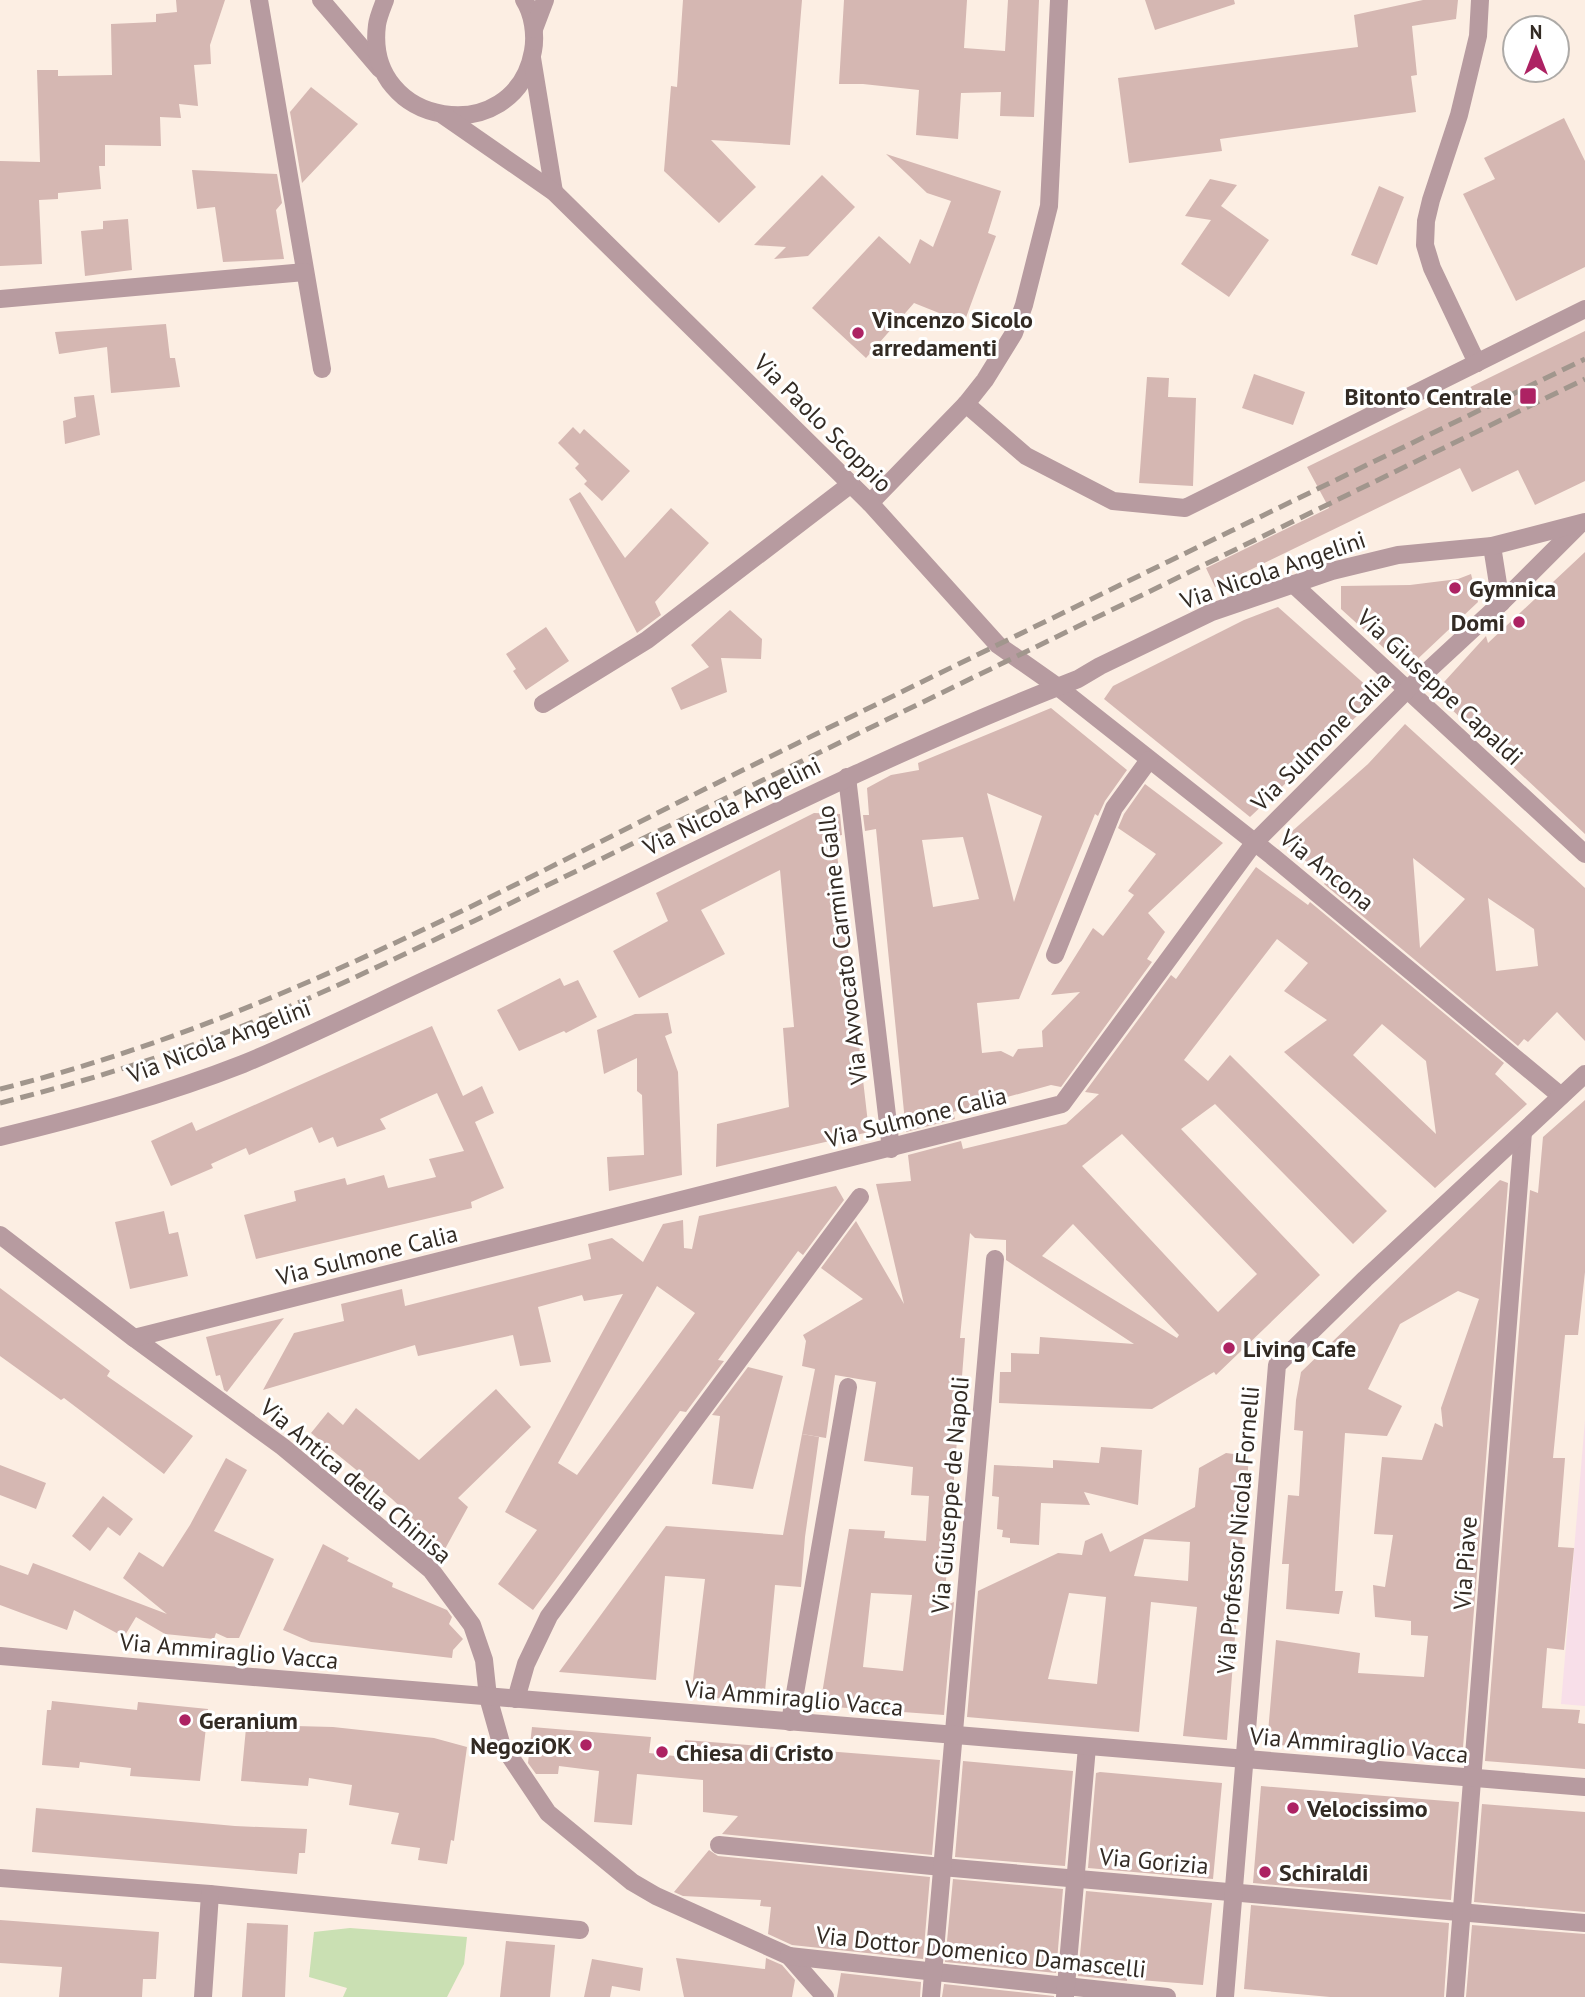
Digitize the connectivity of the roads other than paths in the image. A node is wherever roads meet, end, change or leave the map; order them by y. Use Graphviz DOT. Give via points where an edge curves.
graph roads {
  1 [pos="260,0"];
  2 [pos="321,0"];
  3 [pos="385,0"];
  4 [pos="524,0"];
  5 [pos="545,0"];
  6 [pos="1059,0"];
  7 [pos="1480,0"];
  8 [pos="534,29"];
  9 [pos="532,58"];
  10 [pos="384,74"];
  11 [pos="443,116"];
  12 [pos="554,192"];
  13 [pos="306,272"];
  14 [pos="0,299"];
  15 [pos="1585,309"];
  16 [pos="1477,363"];
  17 [pos="322,369"];
  18 [pos="966,404"];
  19 [pos="851,484"];
  20 [pos="870,503"];
  21 [pos="1583,523"];
  22 [pos="1493,546"];
  23 [pos="1293,584"];
  24 [pos="1500,603"];
  25 [pos="1058,687"];
  26 [pos="1407,690"];
  27 [pos="543,704"];
  28 [pos="1150,760"];
  29 [pos="847,777"];
  30 [pos="1254,843"];
  31 [pos="1585,854"];
  32 [pos="1055,954"];
  33 [pos="1585,1074"];
  34 [pos="1561,1096"];
  35 [pos="1523,1132"];
  36 [pos="0,1137"];
  37 [pos="891,1149"];
  38 [pos="860,1197"];
  39 [pos="0,1235"];
  40 [pos="995,1259"];
  41 [pos="134,1338"];
  42 [pos="848,1387"];
  43 [pos="0,1656"];
  44 [pos="488,1697"];
  45 [pos="516,1699"];
  46 [pos="790,1722"];
  47 [pos="953,1736"];
  48 [pos="1087,1747"];
  49 [pos="1243,1760"];
  50 [pos="1473,1779"];
  51 [pos="1585,1787"];
  52 [pos="719,1844"];
  53 [pos="942,1867"];
  54 [pos="0,1878"];
  55 [pos="1076,1879"];
  56 [pos="1233,1893"];
  57 [pos="210,1894"];
  58 [pos="1462,1913"];
  59 [pos="1585,1923"];
  60 [pos="580,1930"];
  61 [pos="789,1956"];
  62 [pos="934,1973"];
  63 [pos="1065,1992"];
  64 [pos="203,1997"];
  65 [pos="825,1997"];
  66 [pos="931,1997"];
  67 [pos="1167,1997"];
  68 [pos="1225,1997"];
  69 [pos="1455,1997"];
  1 -- 13 [label="street"];
  2 -- 10 [label="street, Via Paolo Scoppio"];
  3 -- 10 [label="street" via="377,24 377,50"];
  4 -- 8 [label="street"];
  5 -- 8 [label="street"];
  6 -- 18 [label="street" via="1049,206 1014,333"];
  7 -- 16 [label="street" via="1475,49 1460,115 1431,200 1425,245"];
  8 -- 9 [label="street"];
  9 -- 11 [label="street" via="508,97 488,110"];
  9 -- 12 [label="street"];
  10 -- 11 [label="street, Via Paolo Scoppio" via="399,94 419,108"];
  11 -- 12 [label="street, Via Paolo Scoppio"];
  12 -- 19 [label="street, Via Paolo Scoppio"];
  13 -- 14 [label="street"];
  13 -- 17 [label="street"];
  15 -- 16 [label="street"];
  16 -- 18 [label="street" via="1185,508 1113,500 1027,456"];
  18 -- 20 [label="street"];
  19 -- 20 [label="street, Via Paolo Scoppio"];
  19 -- 27 [label="street" via="647,640"];
  20 -- 25 [label="street, Via Paolo Scoppio" via="998,645"];
  21 -- 22 [label="street, Via Nicola Angelini"];
  21 -- 24 [label="street, Via Sulmone Calia"];
  22 -- 23 [label="street, Via Nicola Angelini" via="1365,561"];
  22 -- 24 [label="street"];
  23 -- 25 [label="street, Via Nicola Angelini" via="1212,612"];
  23 -- 26 [label="street, Via Giuseppe Capaldi"];
  24 -- 26 [label="street, Via Sulmone Calia"];
  25 -- 28 [label="street, Via Ancona"];
  25 -- 29 [label="street, Via Nicola Angelini"];
  26 -- 30 [label="street, Via Sulmone Calia"];
  26 -- 31 [label="street, Via Giuseppe Capaldi"];
  28 -- 30 [label="street, Via Ancona"];
  28 -- 32 [label="street" via="1114,808"];
  29 -- 36 [label="street, Via Nicola Angelini" via="549,923 243,1064 149,1097"];
  29 -- 37 [label="street, Via Avvocato Carmine Gallo"];
  30 -- 34 [label="street, Via Ancona"];
  30 -- 37 [label="street, Via Sulmone Calia" via="1062,1104"];
  33 -- 34 [label="street, Via Professor Nicola Fornelli"];
  34 -- 35 [label="street, Via Professor Nicola Fornelli"];
  35 -- 49 [label="street, Via Professor Nicola Fornelli" via="1277,1365"];
  35 -- 50 [label="street, Via Piave"];
  37 -- 41 [label="street, Via Sulmone Calia"];
  38 -- 45 [label="street" via="549,1616 526,1664"];
  39 -- 41 [label="street, Via Antica della Chinisa"];
  40 -- 47 [label="street, Via Giuseppe de Napoli"];
  41 -- 44 [label="street, Via Antica della Chinisa" via="283,1447 431,1570 471,1625 484,1660"];
  42 -- 46 [label="street"];
  43 -- 44 [label="street, Via Ammiraglio Vacca"];
  44 -- 45 [label="street, Via Ammiraglio Vacca"];
  44 -- 61 [label="street, Via Antica della Chinisa" via="501,1743 548,1813 632,1882"];
  45 -- 46 [label="street, Via Ammiraglio Vacca"];
  46 -- 47 [label="street, Via Ammiraglio Vacca"];
  47 -- 48 [label="street, Via Ammiraglio Vacca"];
  47 -- 53 [label="street, Via Giuseppe de Napoli"];
  48 -- 49 [label="street, Via Ammiraglio Vacca"];
  48 -- 55 [label="street"];
  49 -- 50 [label="street, Via Ammiraglio Vacca"];
  49 -- 56 [label="street, Via Professor Nicola Fornelli"];
  50 -- 51 [label="street, Via Ammiraglio Vacca"];
  50 -- 58 [label="street, Via Piave"];
  52 -- 53 [label="street, Via Gorizia"];
  53 -- 55 [label="street, Via Gorizia"];
  53 -- 62 [label="street, Via Giuseppe de Napoli"];
  54 -- 57 [label="street"];
  55 -- 56 [label="street, Via Gorizia"];
  55 -- 63 [label="street"];
  56 -- 58 [label="street, Via Gorizia"];
  56 -- 68 [label="street, Via Professor Nicola Fornelli"];
  57 -- 60 [label="street"];
  57 -- 64 [label="street"];
  58 -- 59 [label="street, Via Gorizia"];
  58 -- 69 [label="street, Via Piave"];
  61 -- 62 [label="street, Via Dottor Domenico Damascelli"];
  61 -- 65 [label="street, Via Antica della Chinisa"];
  62 -- 63 [label="street, Via Dottor Domenico Damascelli"];
  62 -- 66 [label="street, Via Giuseppe de Napoli"];
  63 -- 67 [label="street, Via Dottor Domenico Damascelli"];
}
